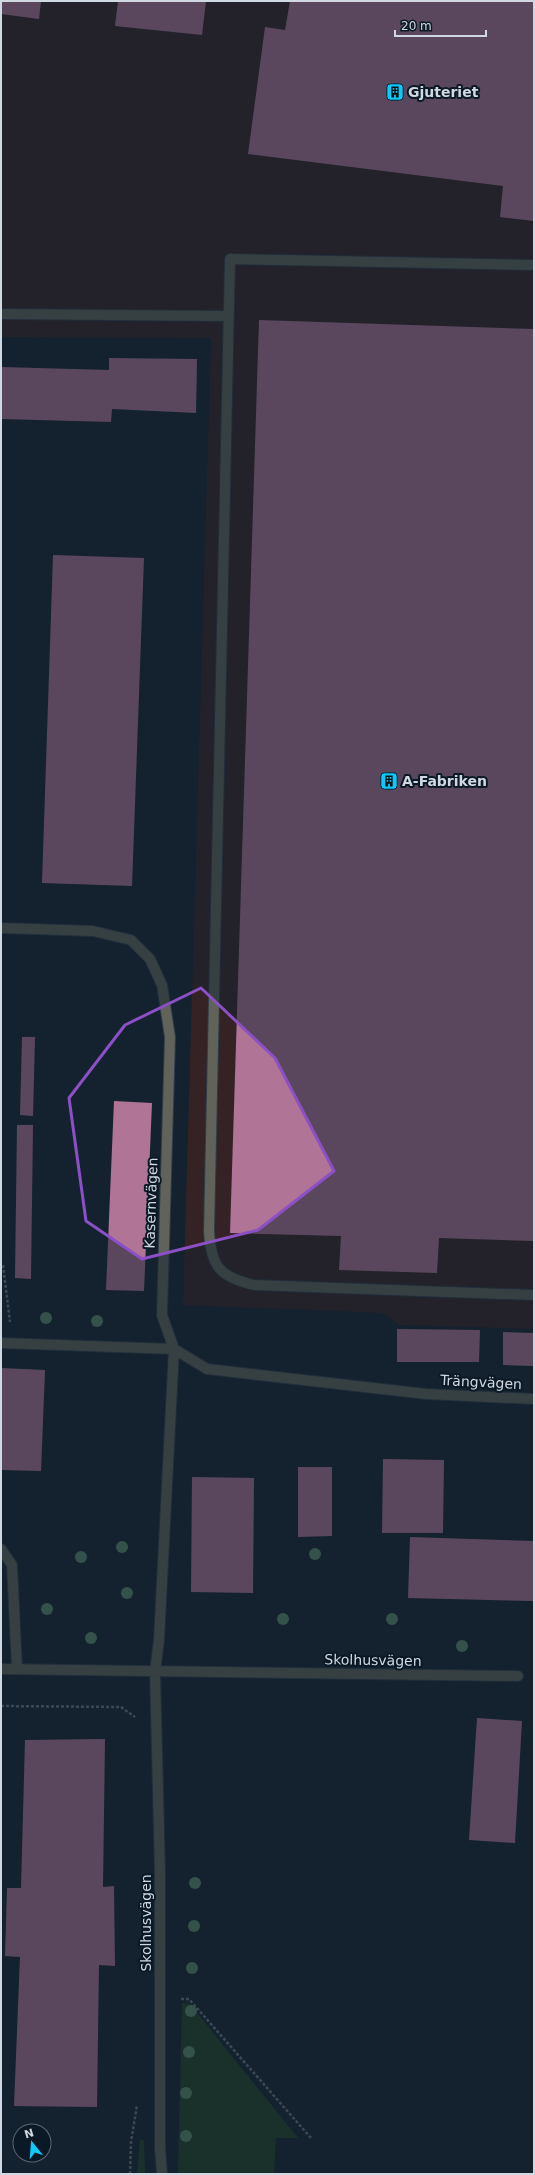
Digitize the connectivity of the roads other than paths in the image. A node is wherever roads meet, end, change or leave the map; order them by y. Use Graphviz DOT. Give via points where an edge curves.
graph roads {
  1 [pos="534,265"];
  2 [pos="1,314"];
  3 [pos="228,316"];
  4 [pos="1,928"];
  5 [pos="534,1295"];
  6 [pos="1,1343"];
  7 [pos="174,1349"];
  8 [pos="534,1399"];
  9 [pos="1,1549"];
  10 [pos="1,1669"];
  11 [pos="17,1669"];
  12 [pos="155,1672"];
  13 [pos="518,1676"];
  14 [pos="162,2174"];
  1 -- 3 [label="street" via="230,259"];
  2 -- 3 [label="street"];
  3 -- 5 [label="street" via="209,1223 213,1259 221,1272 234,1280 254,1285"];
  4 -- 7 [label="street, Kasernvägen" via="93,931 131,940 150,959 162,985 170,1037 162,1315"];
  6 -- 7 [label="street"];
  7 -- 8 [label="street, Trängvägen" via="207,1369 426,1394"];
  7 -- 12 [label="street"];
  9 -- 11 [label="street" via="12,1565"];
  10 -- 11 [label="street, Skolhusvägen"];
  11 -- 12 [label="street, Skolhusvägen"];
  12 -- 13 [label="street, Skolhusvägen"];
  12 -- 14 [label="street, Skolhusvägen"];
}
